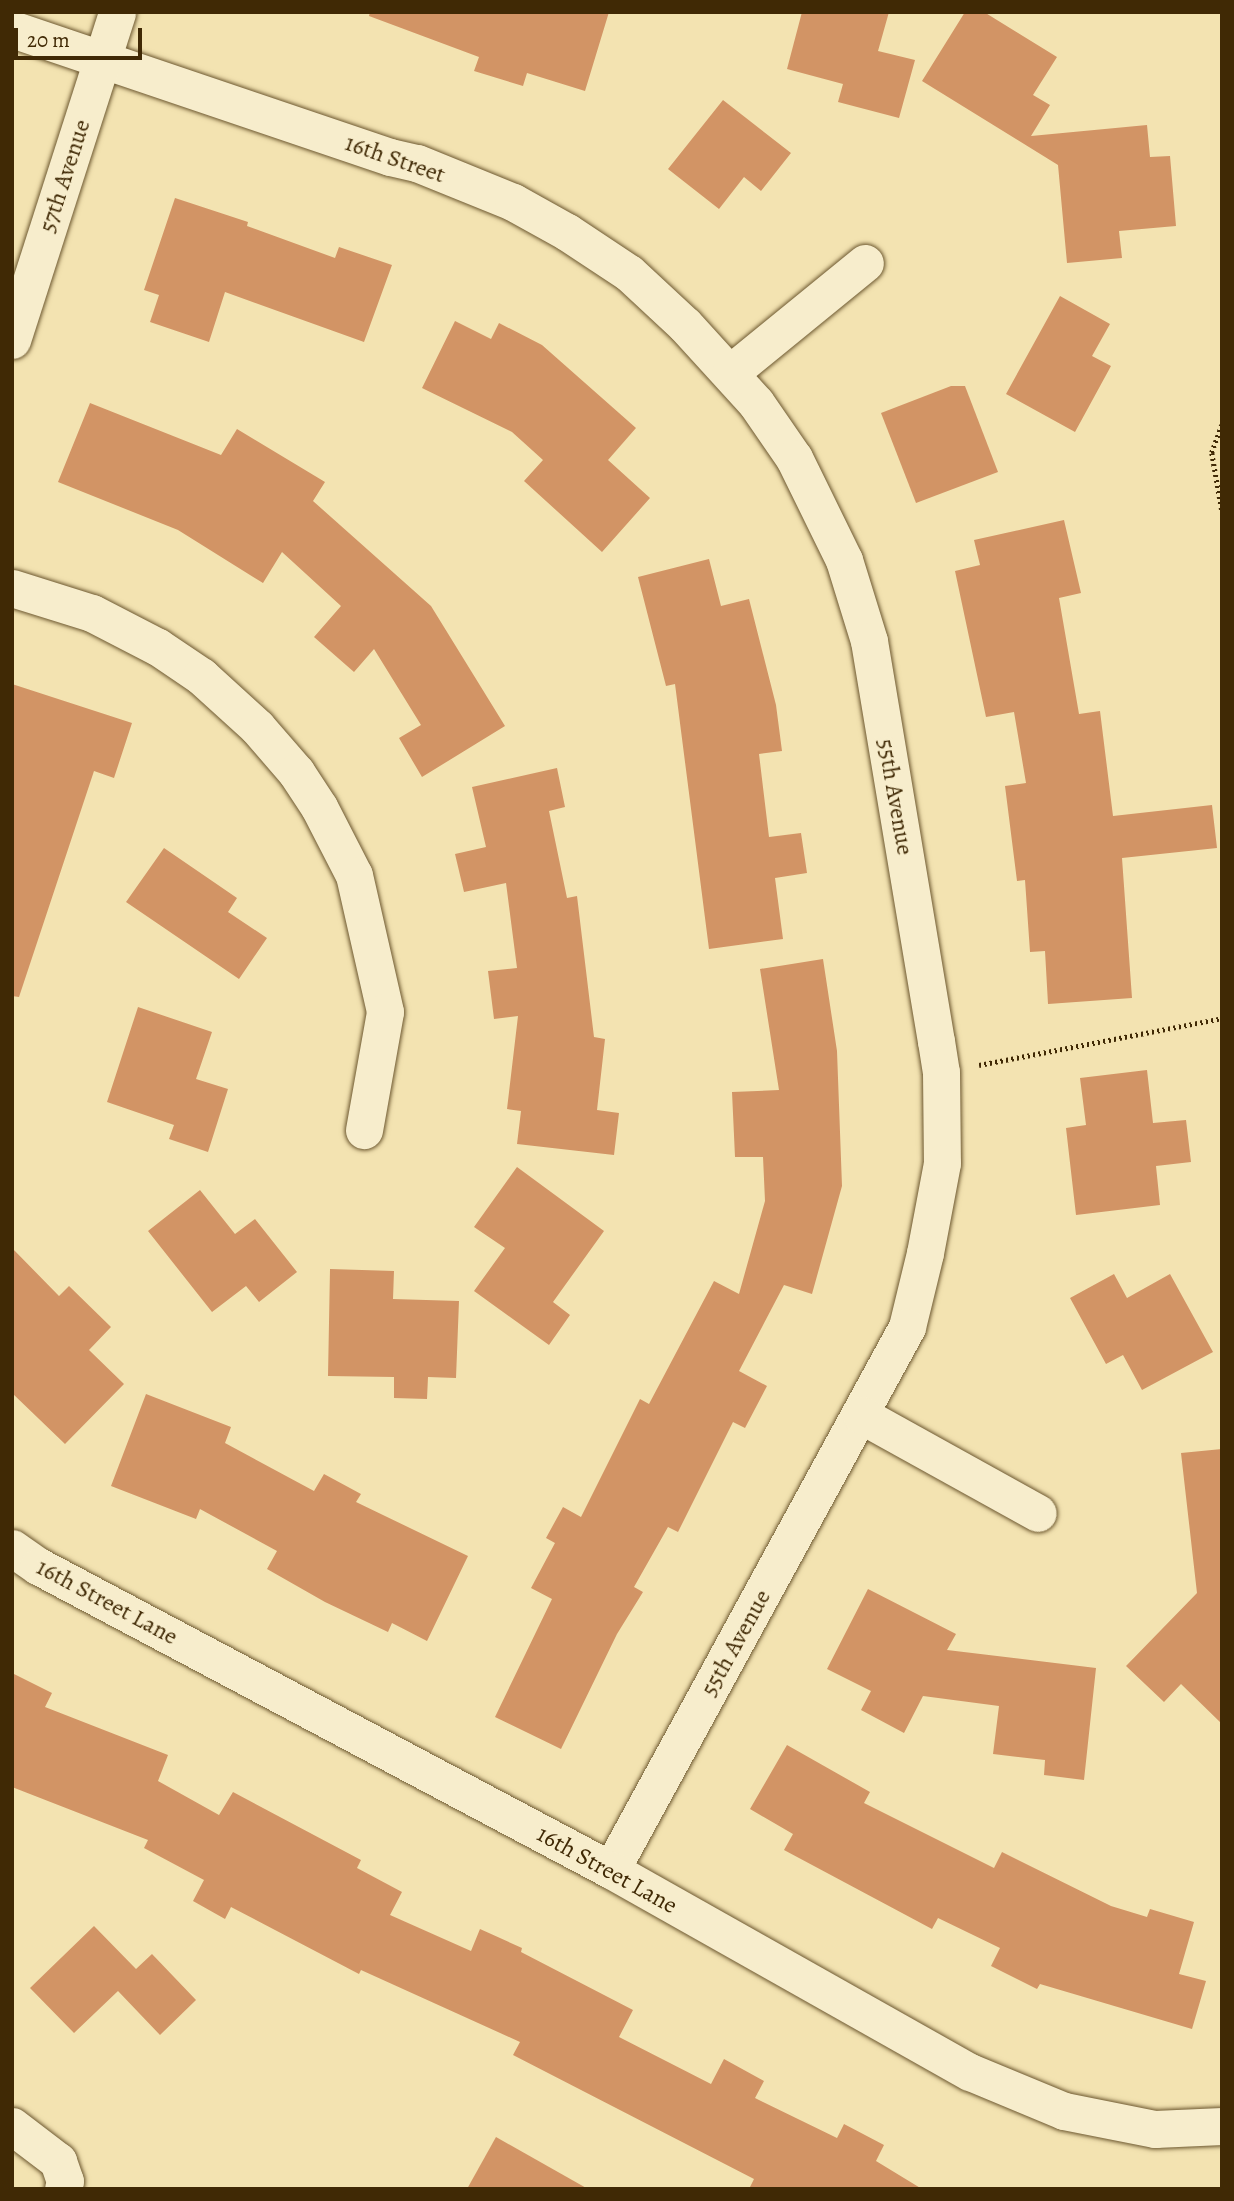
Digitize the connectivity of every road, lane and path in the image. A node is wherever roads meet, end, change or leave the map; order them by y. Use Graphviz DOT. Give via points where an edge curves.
graph roads {
  1 [pos="117,12"];
  2 [pos="12,29"];
  3 [pos="102,59"];
  4 [pos="865,263"];
  5 [pos="12,340"];
  6 [pos="730,373"];
  7 [pos="1222,425"];
  8 [pos="1222,511"];
  9 [pos="12,588"];
  10 [pos="1222,1018"];
  11 [pos="941,1072"];
  12 [pos="364,1130"];
  13 [pos="860,1415"];
  14 [pos="1038,1513"];
  15 [pos="12,1548"];
  16 [pos="611,1870"];
  17 [pos="12,2126"];
  18 [pos="1222,2126"];
  19 [pos="62,2189"];
  1 -- 3 [label="street, 57th Avenue"];
  2 -- 3 [label="street, 16th Street"];
  3 -- 5 [label="street, 57th Avenue"];
  3 -- 6 [label="street, 16th Street" via="417,163 513,202 629,273"];
  4 -- 6 [label="street"];
  6 -- 11 [label="street, 55th Avenue" via="794,458 844,560 869,641"];
  7 -- 8 [label="path" via="1212,453"];
  9 -- 12 [label="street" via="92,613 158,647 201,676 257,727 319,807 354,876 385,1012"];
  10 -- 11 [label="path"];
  11 -- 13 [label="street, 55th Avenue" via="942,1163 925,1253 907,1327"];
  13 -- 14 [label="street"];
  13 -- 16 [label="street, 55th Avenue"];
  15 -- 16 [label="street, 16th Street Lane"];
  16 -- 18 [label="street, 16th Street Lane" via="970,2072 1064,2111 1155,2129"];
  17 -- 19 [label="street" via="58,2161 65,2181"];
}
